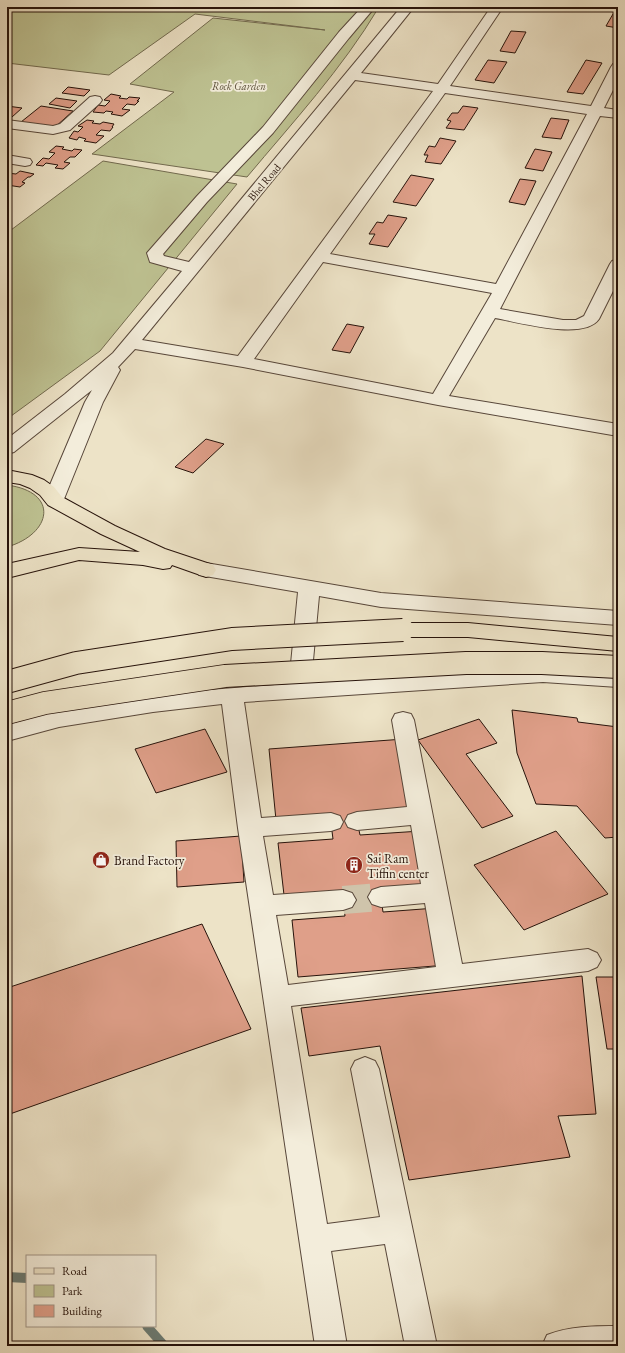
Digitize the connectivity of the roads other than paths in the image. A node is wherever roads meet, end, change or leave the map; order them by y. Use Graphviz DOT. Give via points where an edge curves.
graph roads {
  1 [pos="369,7"];
  2 [pos="408,7"];
  3 [pos="497,7"];
  4 [pos="618,67"];
  5 [pos="353,76"];
  6 [pos="442,88"];
  7 [pos="96,100"];
  8 [pos="595,111"];
  9 [pos="618,114"];
  10 [pos="7,124"];
  11 [pos="7,159"];
  12 [pos="25,162"];
  13 [pos="320,257"];
  14 [pos="618,264"];
  15 [pos="193,268"];
  16 [pos="502,290"];
  17 [pos="490,312"];
  18 [pos="131,343"];
  19 [pos="119,357"];
  20 [pos="243,362"];
  21 [pos="446,402"];
  22 [pos="618,430"];
  23 [pos="7,448"];
  24 [pos="7,476"];
  25 [pos="54,499"];
  26 [pos="206,570"];
  27 [pos="7,571"];
  28 [pos="309,588"];
  29 [pos="618,618"];
  30 [pos="618,644"];
  31 [pos="618,667"];
  32 [pos="618,679"];
  33 [pos="7,682"];
  34 [pos="299,691"];
  35 [pos="232,695"];
  36 [pos="7,713"];
  37 [pos="403,720"];
  38 [pos="7,733"];
  39 [pos="421,816"];
  40 [pos="358,820"];
  41 [pos="331,822"];
  42 [pos="250,828"];
  43 [pos="435,892"];
  44 [pos="381,897"];
  45 [pos="343,900"];
  46 [pos="262,906"];
  47 [pos="588,960"];
  48 [pos="451,976"];
  49 [pos="276,997"];
  50 [pos="364,1069"];
  51 [pos="397,1230"];
  52 [pos="314,1240"];
  53 [pos="618,1341"];
  54 [pos="331,1346"];
  55 [pos="421,1346"];
  56 [pos="558,1346"];
  1 -- 15 [label="street" via="268,130 155,253 156,259 163,262"];
  2 -- 5 [label="street, Bhel Road"];
  3 -- 6 [label="street"];
  4 -- 8 [label="street"];
  5 -- 6 [label="street"];
  5 -- 15 [label="street, Bhel Road"];
  6 -- 8 [label="street"];
  6 -- 13 [label="street"];
  7 -- 10 [label="street" via="66,127 60,129"];
  8 -- 9 [label="street"];
  8 -- 16 [label="street"];
  11 -- 12 [label="street"];
  13 -- 16 [label="street"];
  13 -- 20 [label="street"];
  14 -- 17 [label="street" via="591,319 579,325 563,325"];
  15 -- 18 [label="street, Bhel Road"];
  16 -- 17 [label="street"];
  17 -- 21 [label="street"];
  18 -- 19 [label="street, Bhel Road"];
  18 -- 20 [label="street"];
  19 -- 23 [label="street"];
  19 -- 25 [label="street" via="94,402"];
  20 -- 21 [label="street"];
  21 -- 22 [label="street"];
  24 -- 25 [label="main road" via="37,484"];
  25 -- 26 [label="main road" via="108,530 158,553"];
  26 -- 27 [label="main road" via="143,559 79,554"];
  26 -- 28 [label="street"];
  28 -- 29 [label="street" via="381,600"];
  28 -- 34 [label="street"];
  30 -- 33 [label="main road, bridge" via="468,630 403,630 232,639 76,663"];
  31 -- 36 [label="main road, bridge" via="466,663 225,676 45,703"];
  32 -- 34 [label="street" via="543,674"];
  34 -- 35 [label="street"];
  35 -- 38 [label="street" via="82,715"];
  35 -- 42 [label="street"];
  37 -- 39 [label="street"];
  39 -- 40 [label="street"];
  39 -- 43 [label="street"];
  41 -- 42 [label="street"];
  42 -- 46 [label="street"];
  43 -- 44 [label="street"];
  43 -- 48 [label="street"];
  45 -- 46 [label="street"];
  46 -- 49 [label="street"];
  47 -- 48 [label="street"];
  48 -- 49 [label="street"];
  49 -- 52 [label="street"];
  50 -- 51 [label="street"];
  51 -- 52 [label="street"];
  51 -- 55 [label="street"];
  52 -- 54 [label="street"];
  53 -- 56 [label="street"];
}
